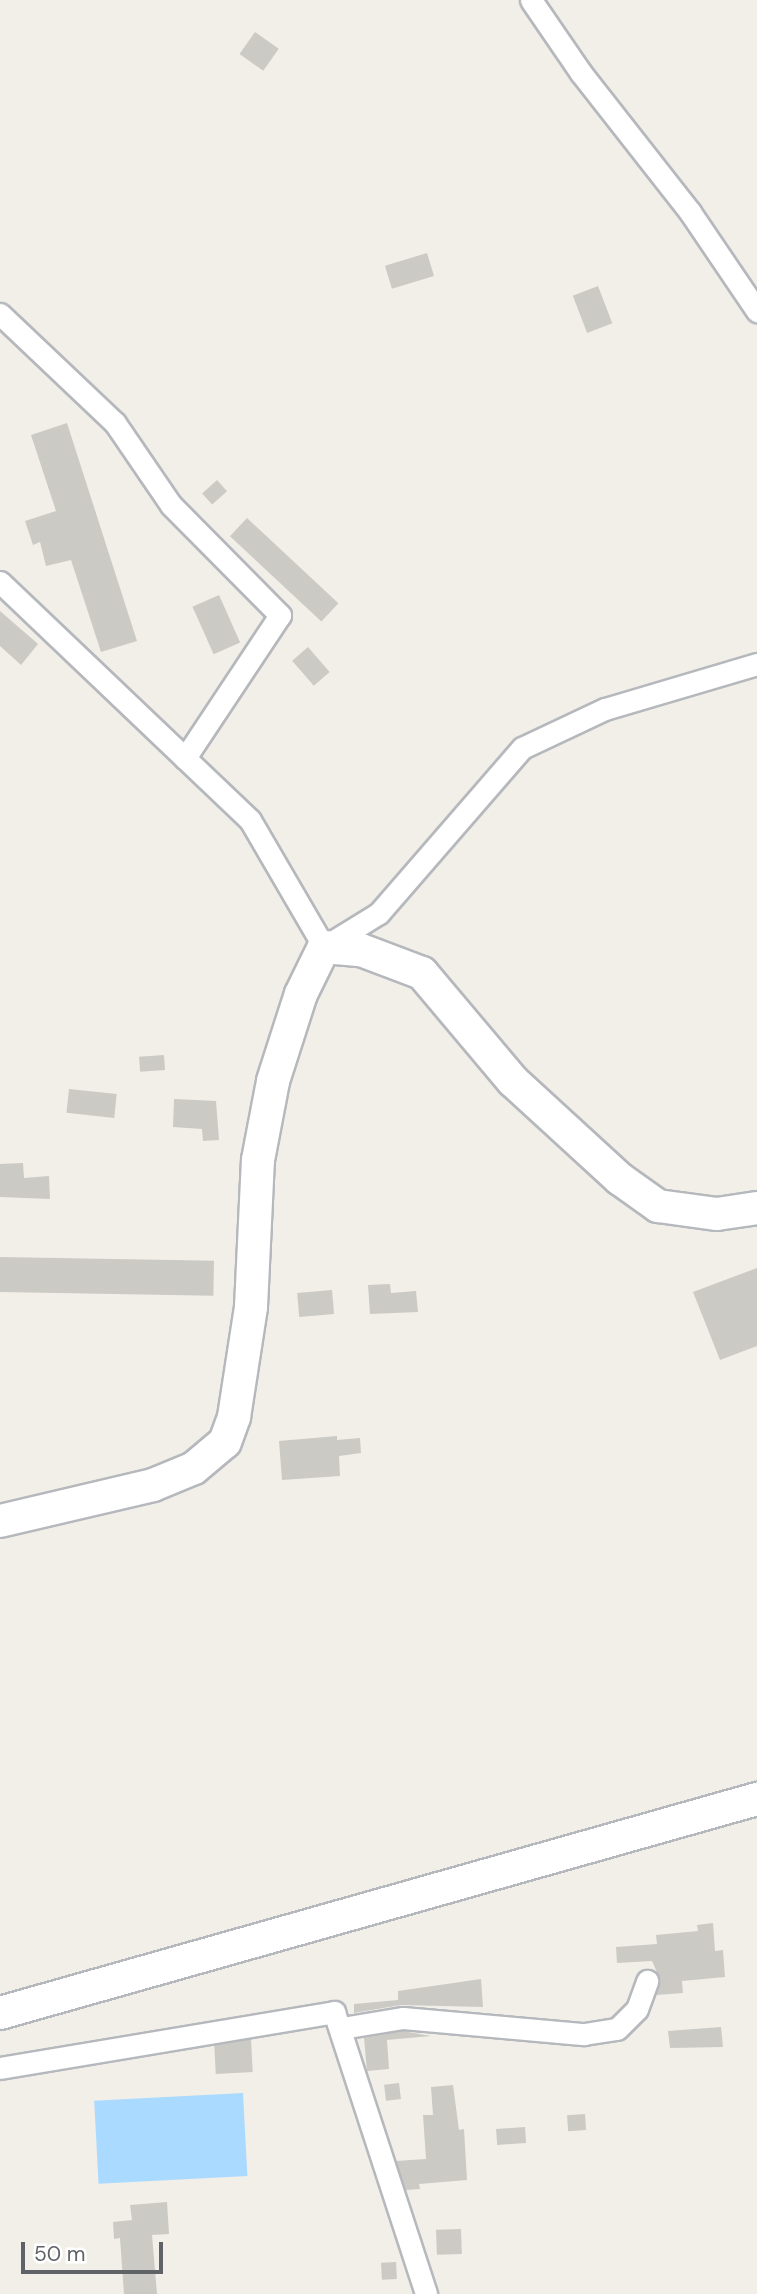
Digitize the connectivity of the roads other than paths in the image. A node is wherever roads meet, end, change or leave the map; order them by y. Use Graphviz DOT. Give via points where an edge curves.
graph roads {
  1 [pos="531,0"];
  2 [pos="757,311"];
  3 [pos="0,314"];
  4 [pos="0,582"];
  5 [pos="757,664"];
  6 [pos="185,758"];
  7 [pos="324,947"];
  8 [pos="757,1208"];
  9 [pos="0,1521"];
  10 [pos="757,1798"];
  11 [pos="646,1981"];
  12 [pos="0,2013"];
  13 [pos="342,2028"];
  14 [pos="0,2068"];
  15 [pos="426,2294"];
  1 -- 2 [label="street" via="581,73 690,212"];
  3 -- 6 [label="street" via="115,423 171,505 280,615"];
  4 -- 6 [label="street"];
  5 -- 7 [label="street" via="605,709 522,748 379,913"];
  6 -- 7 [label="street" via="250,820"];
  7 -- 8 [label="street" via="361,950 422,973 513,1081 620,1179 658,1206 717,1214"];
  7 -- 9 [label="street" via="301,994 273,1081 258,1160 251,1307 234,1417 225,1442 194,1468 153,1485"];
  10 -- 12 [label="street"];
  11 -- 13 [label="street" via="637,2009 617,2029 584,2034 403,2018"];
  13 -- 14 [label="street" via="334,2012 329,2012"];
  13 -- 15 [label="street"];
}
